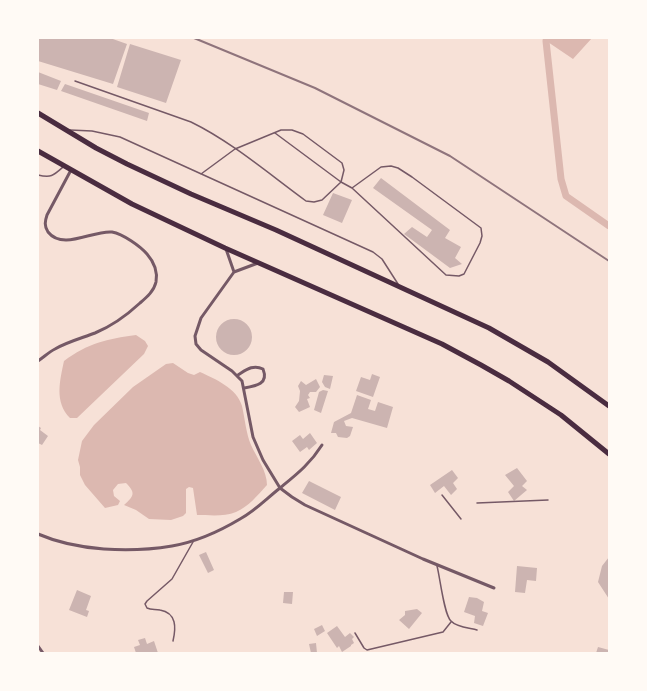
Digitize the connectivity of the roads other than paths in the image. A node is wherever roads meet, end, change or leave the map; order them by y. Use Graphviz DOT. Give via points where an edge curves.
graph roads {
  1 [pos="75,81"];
  2 [pos="38,113"];
  3 [pos="66,130"];
  4 [pos="275,132"];
  5 [pos="235,149"];
  6 [pos="38,151"];
  7 [pos="64,166"];
  8 [pos="71,170"];
  9 [pos="201,174"];
  10 [pos="38,175"];
  11 [pos="341,182"];
  12 [pos="352,188"];
  13 [pos="225,248"];
  14 [pos="260,263"];
  15 [pos="234,272"];
  16 [pos="400,288"];
  17 [pos="38,361"];
  18 [pos="238,376"];
  19 [pos="244,388"];
  20 [pos="609,406"];
  21 [pos="322,445"];
  22 [pos="609,454"];
  23 [pos="280,488"];
  24 [pos="442,495"];
  25 [pos="548,500"];
  26 [pos="477,503"];
  27 [pos="461,519"];
  28 [pos="38,534"];
  29 [pos="194,540"];
  30 [pos="437,565"];
  31 [pos="494,588"];
  32 [pos="451,622"];
  33 [pos="477,630"];
  34 [pos="355,633"];
  35 [pos="173,641"];
  36 [pos="38,646"];
  37 [pos="43,653"];
  1 -- 5 [label="lane" via="191,122 208,130"];
  2 -- 3 [label="highway"];
  3 -- 9 [label="lane" via="92,131 120,137"];
  3 -- 16 [label="highway" via="127,164"];
  4 -- 5 [label="lane"];
  4 -- 11 [label="lane"];
  4 -- 11 [label="lane" via="292,130 303,134 342,163 344,170"];
  5 -- 9 [label="lane"];
  5 -- 11 [label="lane" via="306,201 322,200"];
  6 -- 7 [label="highway"];
  7 -- 8 [label="highway"];
  7 -- 10 [label="lane" via="53,176"];
  8 -- 13 [label="highway" via="132,204"];
  8 -- 17 [label="street" via="47,215 46,229 51,235 69,240 100,233 123,235 146,253 154,264 157,271 156,282 146,299 126,316 96,332 56,348"];
  9 -- 16 [label="lane" via="373,252 382,259"];
  11 -- 12 [label="lane"];
  12 -- 12 [label="lane" via="446,275 464,274 480,243 481,228 398,168 382,166"];
  13 -- 14 [label="highway"];
  13 -- 15 [label="street"];
  14 -- 15 [label="street"];
  14 -- 22 [label="highway" via="442,344 481,365 561,415"];
  15 -- 18 [label="street" via="201,318 195,336 196,344 201,350"];
  16 -- 20 [label="highway" via="489,328 524,347 568,375"];
  18 -- 19 [label="street"];
  18 -- 19 [label="street" via="253,367 263,369 265,379 256,386"];
  19 -- 23 [label="street" via="257,448"];
  21 -- 23 [label="street" via="300,472"];
  23 -- 29 [label="street" via="239,520"];
  23 -- 30 [label="street" via="306,505"];
  24 -- 27 [label="lane"];
  25 -- 26 [label="lane"];
  28 -- 29 [label="street" via="67,544 94,548 148,549"];
  29 -- 35 [label="lane" via="172,579 145,604 150,610 161,610 171,616 176,629"];
  30 -- 31 [label="street"];
  30 -- 32 [label="lane" via="446,612"];
  32 -- 33 [label="lane"];
  32 -- 34 [label="lane" via="443,632 367,650"];
  36 -- 37 [label="street"];
}
